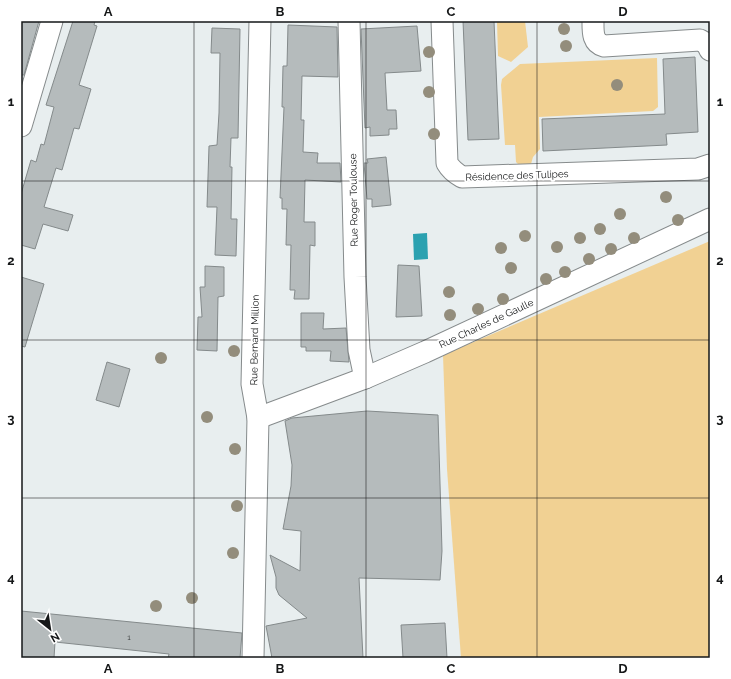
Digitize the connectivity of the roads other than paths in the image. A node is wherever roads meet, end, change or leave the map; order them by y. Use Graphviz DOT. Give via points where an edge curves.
graph roads {
  1 [pos="52,21"];
  2 [pos="260,21"];
  3 [pos="349,21"];
  4 [pos="442,21"];
  5 [pos="593,21"];
  6 [pos="710,50"];
  7 [pos="21,126"];
  8 [pos="710,165"];
  9 [pos="710,219"];
  10 [pos="365,378"];
  11 [pos="258,418"];
  12 [pos="253,658"];
  1 -- 7 [label="street"];
  2 -- 11 [label="street, Rue Bernard Million" via="252,384"];
  3 -- 10 [label="street, Rue Roger Toulouse" via="355,277 359,350"];
  4 -- 8 [label="street, Résidence des Tulipes" via="447,163 456,174 462,177 698,169"];
  5 -- 6 [label="street" via="594,38 604,46 700,40 707,44"];
  9 -- 10 [label="street, Rue Charles de Gaulle"];
  10 -- 11 [label="street, Rue Charles de Gaulle"];
  11 -- 12 [label="street, Rue Bernard Million"];
}
